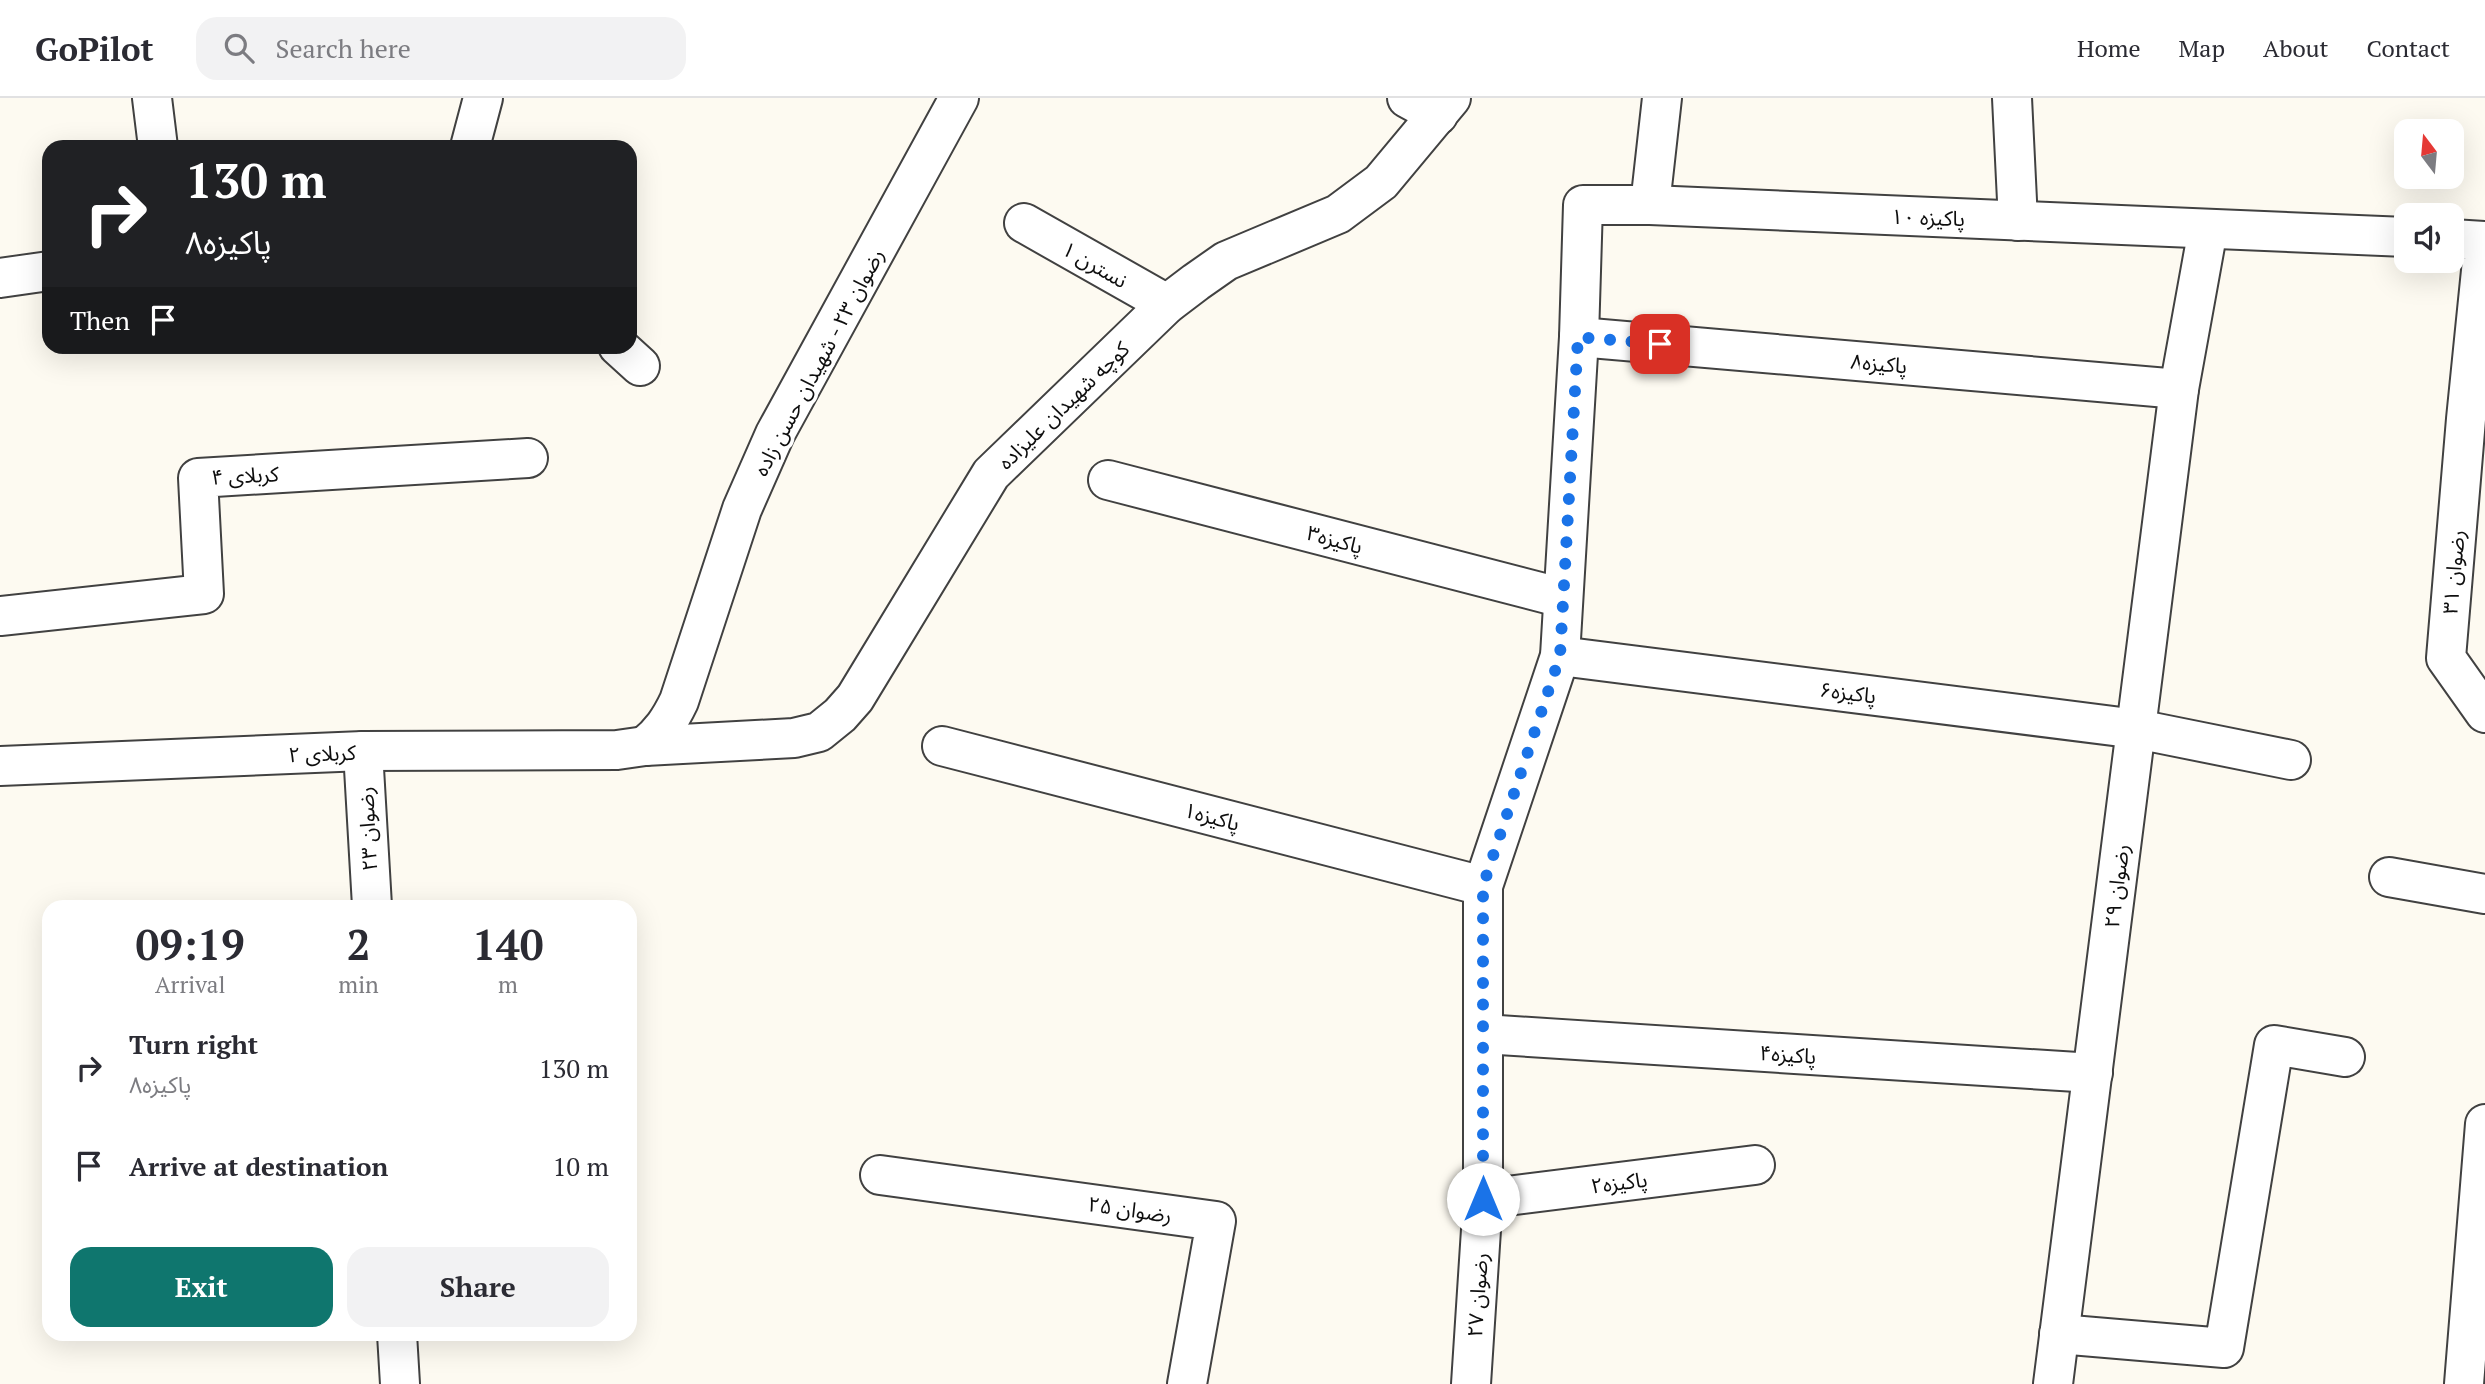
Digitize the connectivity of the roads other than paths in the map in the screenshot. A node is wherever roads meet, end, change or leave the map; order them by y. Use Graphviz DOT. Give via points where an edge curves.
graph roads {
  1 [pos="152,98"];
  2 [pos="483,98"];
  3 [pos="960,98"];
  4 [pos="1662,98"];
  5 [pos="2011,98"];
  6 [pos="1432,104"];
  7 [pos="157,140"];
  8 [pos="472,140"];
  9 [pos="1650,205"];
  10 [pos="2018,220"];
  11 [pos="1024,223"];
  12 [pos="2208,229"];
  13 [pos="2394,237"];
  14 [pos="2468,240"];
  15 [pos="42,272"];
  16 [pos="0,278"];
  17 [pos="1167,304"];
  18 [pos="1578,337"];
  19 [pos="2179,388"];
  20 [pos="528,458"];
  21 [pos="1108,480"];
  22 [pos="1563,598"];
  23 [pos="0,616"];
  24 [pos="1560,656"];
  25 [pos="2485,713"];
  26 [pos="2137,729"];
  27 [pos="645,746"];
  28 [pos="942,746"];
  29 [pos="363,751"];
  30 [pos="2291,760"];
  31 [pos="0,766"];
  32 [pos="2389,877"];
  33 [pos="1483,886"];
  34 [pos="2485,894"];
  35 [pos="372,900"];
  36 [pos="1483,1034"];
  37 [pos="2346,1057"];
  38 [pos="2093,1073"];
  39 [pos="2485,1124"];
  40 [pos="1755,1165"];
  41 [pos="880,1175"];
  42 [pos="1483,1199"];
  43 [pos="2059,1334"];
  44 [pos="397,1341"];
  45 [pos="400,1384"];
  46 [pos="1187,1384"];
  47 [pos="1471,1384"];
  48 [pos="2053,1384"];
  49 [pos="2464,1384"];
  1 -- 7 [label="street"];
  2 -- 8 [label="street"];
  3 -- 27 [label="street, رضوان ۲۳ - شهیدان حسن زاده" via="775,434 742,509 679,701 670,720"];
  4 -- 9 [label="street"];
  5 -- 10 [label="street"];
  6 -- 17 [label="street, کوچه شهیدان علیزاده" via="1381,182 1338,214 1226,261"];
  9 -- 10 [label="street, پاکیزه ۱۰"];
  9 -- 18 [label="street, پاکیزه ۱۰" via="1583,205"];
  10 -- 12 [label="street, پاکیزه ۱۰"];
  11 -- 17 [label="street, نسترن ۱"];
  12 -- 13 [label="street, پاکیزه ۱۰"];
  12 -- 19 [label="street, رضوان ۲۹"];
  14 -- 25 [label="street, رضوان ۳۱" via="2466,419 2446,657"];
  15 -- 16 [label="street"];
  17 -- 27 [label="street, کوچه شهیدان علیزاده" via="991,474 855,698 840,715 819,732 794,738"];
  18 -- 19 [label="street, پاکیزه۸"];
  18 -- 22 [label="street, رضوان ۲۷"];
  19 -- 26 [label="street, رضوان ۲۹"];
  20 -- 23 [label="street, کربلای ۴" via="198,478 204,594"];
  21 -- 22 [label="street, پاکیزه۳"];
  22 -- 24 [label="street, رضوان ۲۷"];
  24 -- 26 [label="street, پاکیزه۶"];
  24 -- 33 [label="street, رضوان ۲۷"];
  26 -- 30 [label="street, پاکیزه۶"];
  26 -- 38 [label="street, رضوان ۲۹"];
  27 -- 29 [label="street, کربلای ۲" via="617,750"];
  28 -- 33 [label="street, پاکیزه۱"];
  29 -- 31 [label="street, کربلای ۲"];
  29 -- 35 [label="street, رضوان ۲۳"];
  32 -- 34 [label="street"];
  33 -- 36 [label="street, رضوان ۲۷"];
  36 -- 38 [label="street, پاکیزه۴"];
  36 -- 42 [label="street, رضوان ۲۷"];
  37 -- 43 [label="street" via="2274,1045 2224,1348"];
  38 -- 43 [label="street, رضوان ۲۹"];
  39 -- 49 [label="street"];
  40 -- 42 [label="street, پاکیزه۲"];
  41 -- 46 [label="street, رضوان ۲۵" via="1216,1222"];
  42 -- 47 [label="street, رضوان ۲۷"];
  43 -- 48 [label="street, رضوان ۲۹"];
  44 -- 45 [label="street"];
}
